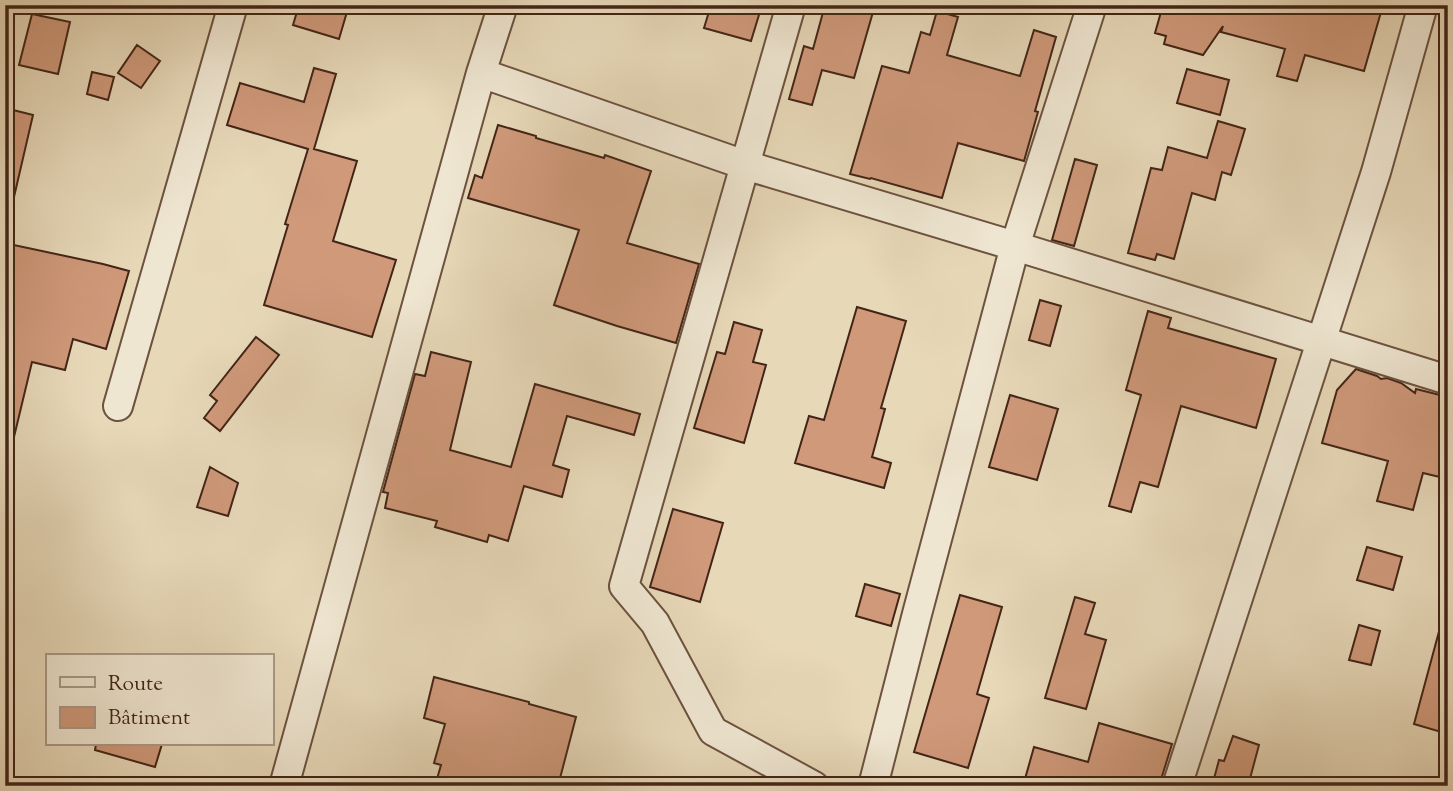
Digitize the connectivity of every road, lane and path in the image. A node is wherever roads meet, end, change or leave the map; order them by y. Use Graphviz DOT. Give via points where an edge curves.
graph roads {
  1 [pos="233,5"];
  2 [pos="503,5"];
  3 [pos="791,5"];
  4 [pos="1092,5"];
  5 [pos="1423,5"];
  6 [pos="481,73"];
  7 [pos="745,165"];
  8 [pos="1015,246"];
  9 [pos="1322,341"];
  10 [pos="1448,380"];
  11 [pos="118,406"];
  12 [pos="285,786"];
  13 [pos="814,786"];
  14 [pos="873,786"];
  15 [pos="1177,786"];
  1 -- 11 [label="street"];
  2 -- 6 [label="street"];
  3 -- 7 [label="street"];
  4 -- 8 [label="street"];
  5 -- 9 [label="street"];
  6 -- 7 [label="street"];
  6 -- 12 [label="street"];
  7 -- 8 [label="street"];
  7 -- 13 [label="street" via="624,586 655,623 713,732"];
  8 -- 9 [label="street"];
  8 -- 14 [label="street"];
  9 -- 10 [label="street"];
  9 -- 15 [label="street"];
}
